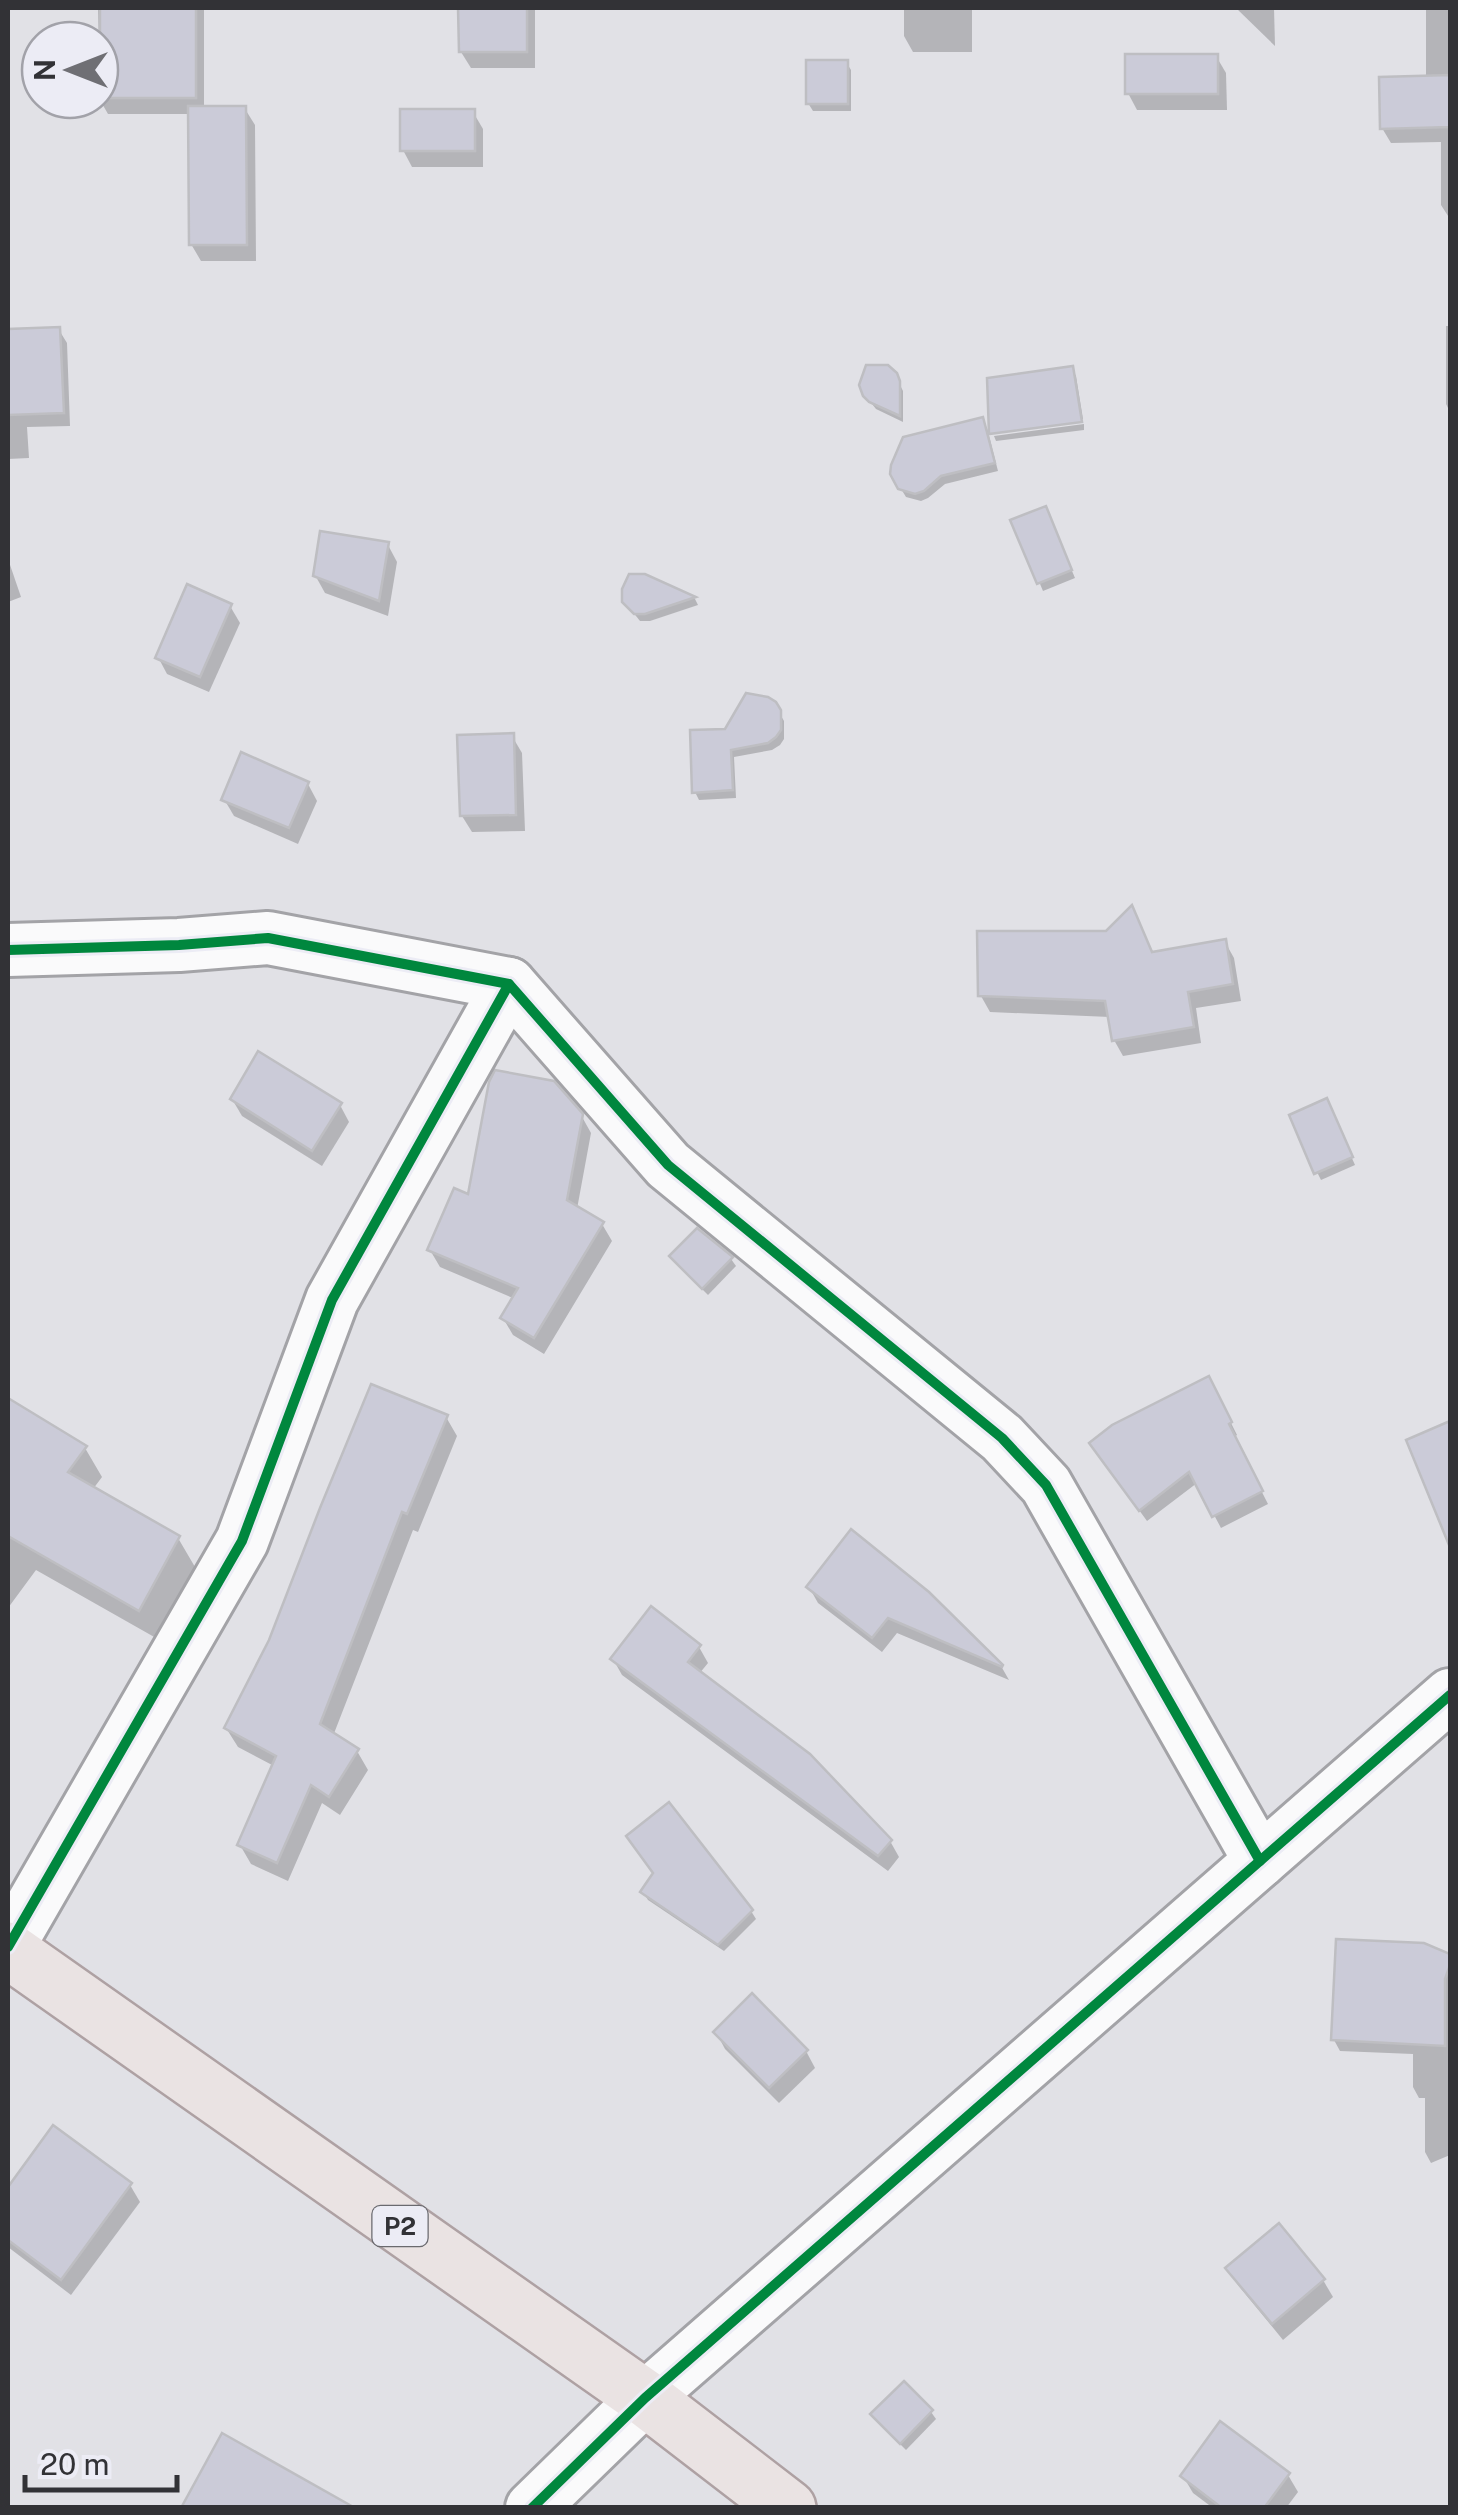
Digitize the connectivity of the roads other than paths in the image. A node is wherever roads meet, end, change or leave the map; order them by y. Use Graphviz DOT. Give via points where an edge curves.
graph roads {
  1 [pos="8,950"];
  2 [pos="509,984"];
  3 [pos="1450,1695"];
  4 [pos="1260,1861"];
  5 [pos="8,1949"];
  6 [pos="646,2398"];
  7 [pos="532,2508"];
  8 [pos="788,2508"];
  1 -- 2 [label="street" via="268,938"];
  2 -- 4 [label="street" via="668,1165 1002,1438 1046,1486"];
  2 -- 5 [label="street" via="332,1300 242,1541"];
  3 -- 4 [label="street"];
  4 -- 6 [label="street"];
  5 -- 6 [label="main road, P2"];
  6 -- 7 [label="street"];
  6 -- 8 [label="main road, P2"];
}
